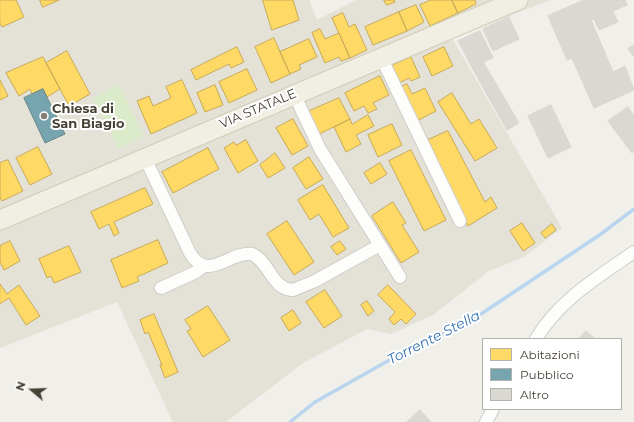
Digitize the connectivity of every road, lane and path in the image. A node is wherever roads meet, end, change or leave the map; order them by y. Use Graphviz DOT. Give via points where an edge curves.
graph roads {
  1 [pos="518,0"];
  2 [pos="381,57"];
  3 [pos="294,94"];
  4 [pos="145,158"];
  5 [pos="0,220"];
  6 [pos="460,221"];
  7 [pos="380,245"];
  8 [pos="634,252"];
  9 [pos="204,266"];
  10 [pos="400,277"];
  11 [pos="161,288"];
  12 [pos="537,338"];
  13 [pos="492,410"];
  14 [pos="486,422"];
  1 -- 2 [label="main road, VIA STATALE"];
  2 -- 3 [label="main road, VIA STATALE"];
  2 -- 6 [label="street"];
  3 -- 4 [label="main road, VIA STATALE"];
  3 -- 7 [label="street" via="320,149"];
  4 -- 5 [label="main road, VIA STATALE"];
  4 -- 9 [label="street" via="190,253"];
  7 -- 9 [label="street" via="315,281 293,290 279,286 262,261 252,254 213,266"];
  7 -- 10 [label="street"];
  8 -- 12 [label="street" via="576,294 545,324"];
  9 -- 11 [label="street"];
  13 -- 14 [label="street"];
}
